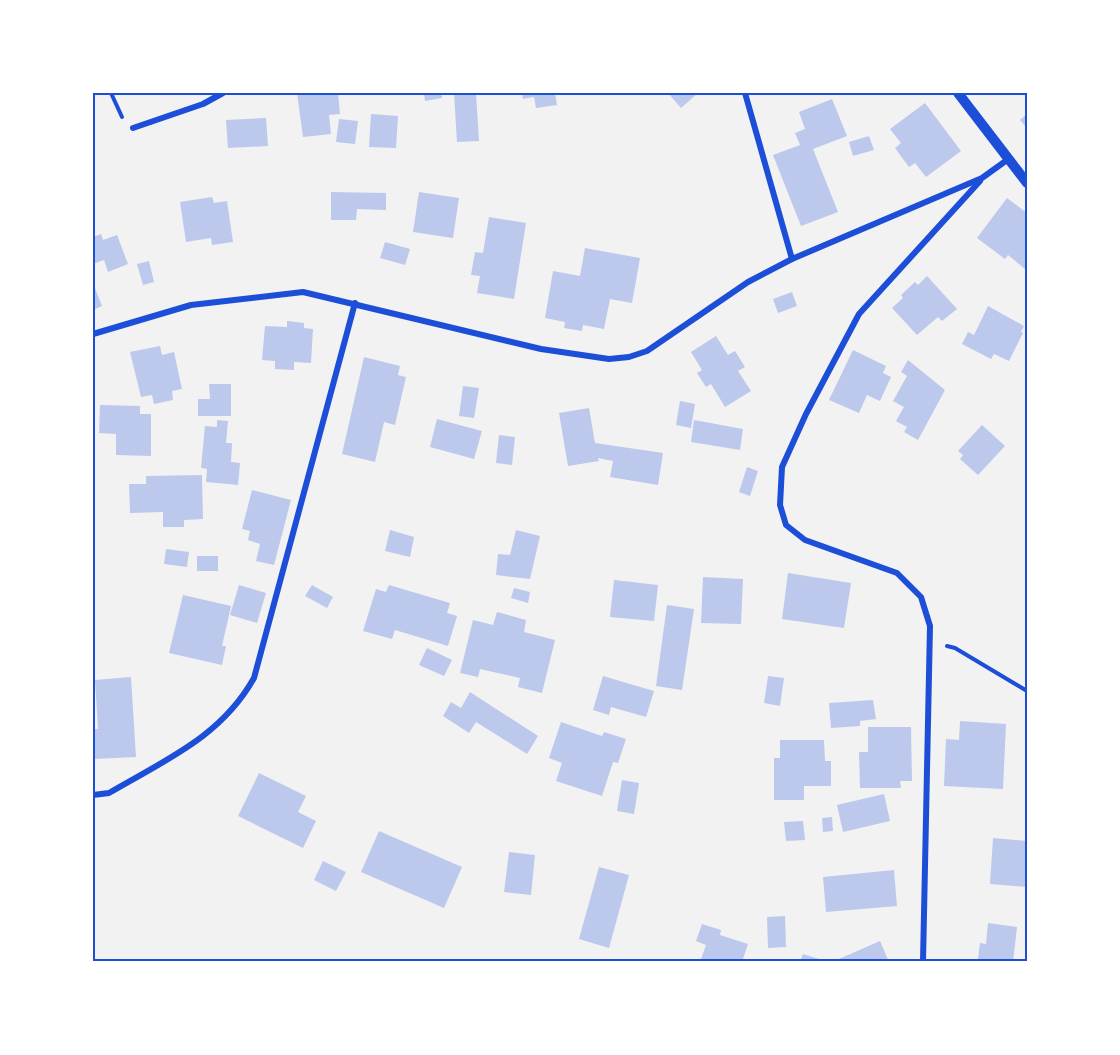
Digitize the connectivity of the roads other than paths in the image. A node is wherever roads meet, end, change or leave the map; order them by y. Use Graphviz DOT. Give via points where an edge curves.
graph roads {
  1 [pos="223,93"];
  2 [pos="745,93"];
  3 [pos="958,93"];
  4 [pos="133,128"];
  5 [pos="1007,160"];
  6 [pos="982,178"];
  7 [pos="1027,183"];
  8 [pos="792,259"];
  9 [pos="355,303"];
  10 [pos="93,334"];
  11 [pos="93,795"];
  12 [pos="923,962"];
  1 -- 4 [label="street" via="203,104"];
  2 -- 8 [label="street"];
  3 -- 5 [label="street"];
  5 -- 6 [label="street"];
  5 -- 7 [label="street"];
  6 -- 8 [label="street"];
  6 -- 12 [label="street" via="860,314 782,467 780,505 786,525 806,540 897,573 921,597 930,626"];
  8 -- 9 [label="street" via="748,282 647,351 629,357 609,359 541,349"];
  9 -- 10 [label="street" via="303,292 191,305"];
  9 -- 11 [label="street" via="254,678 240,702 196,742 110,793"];
}
